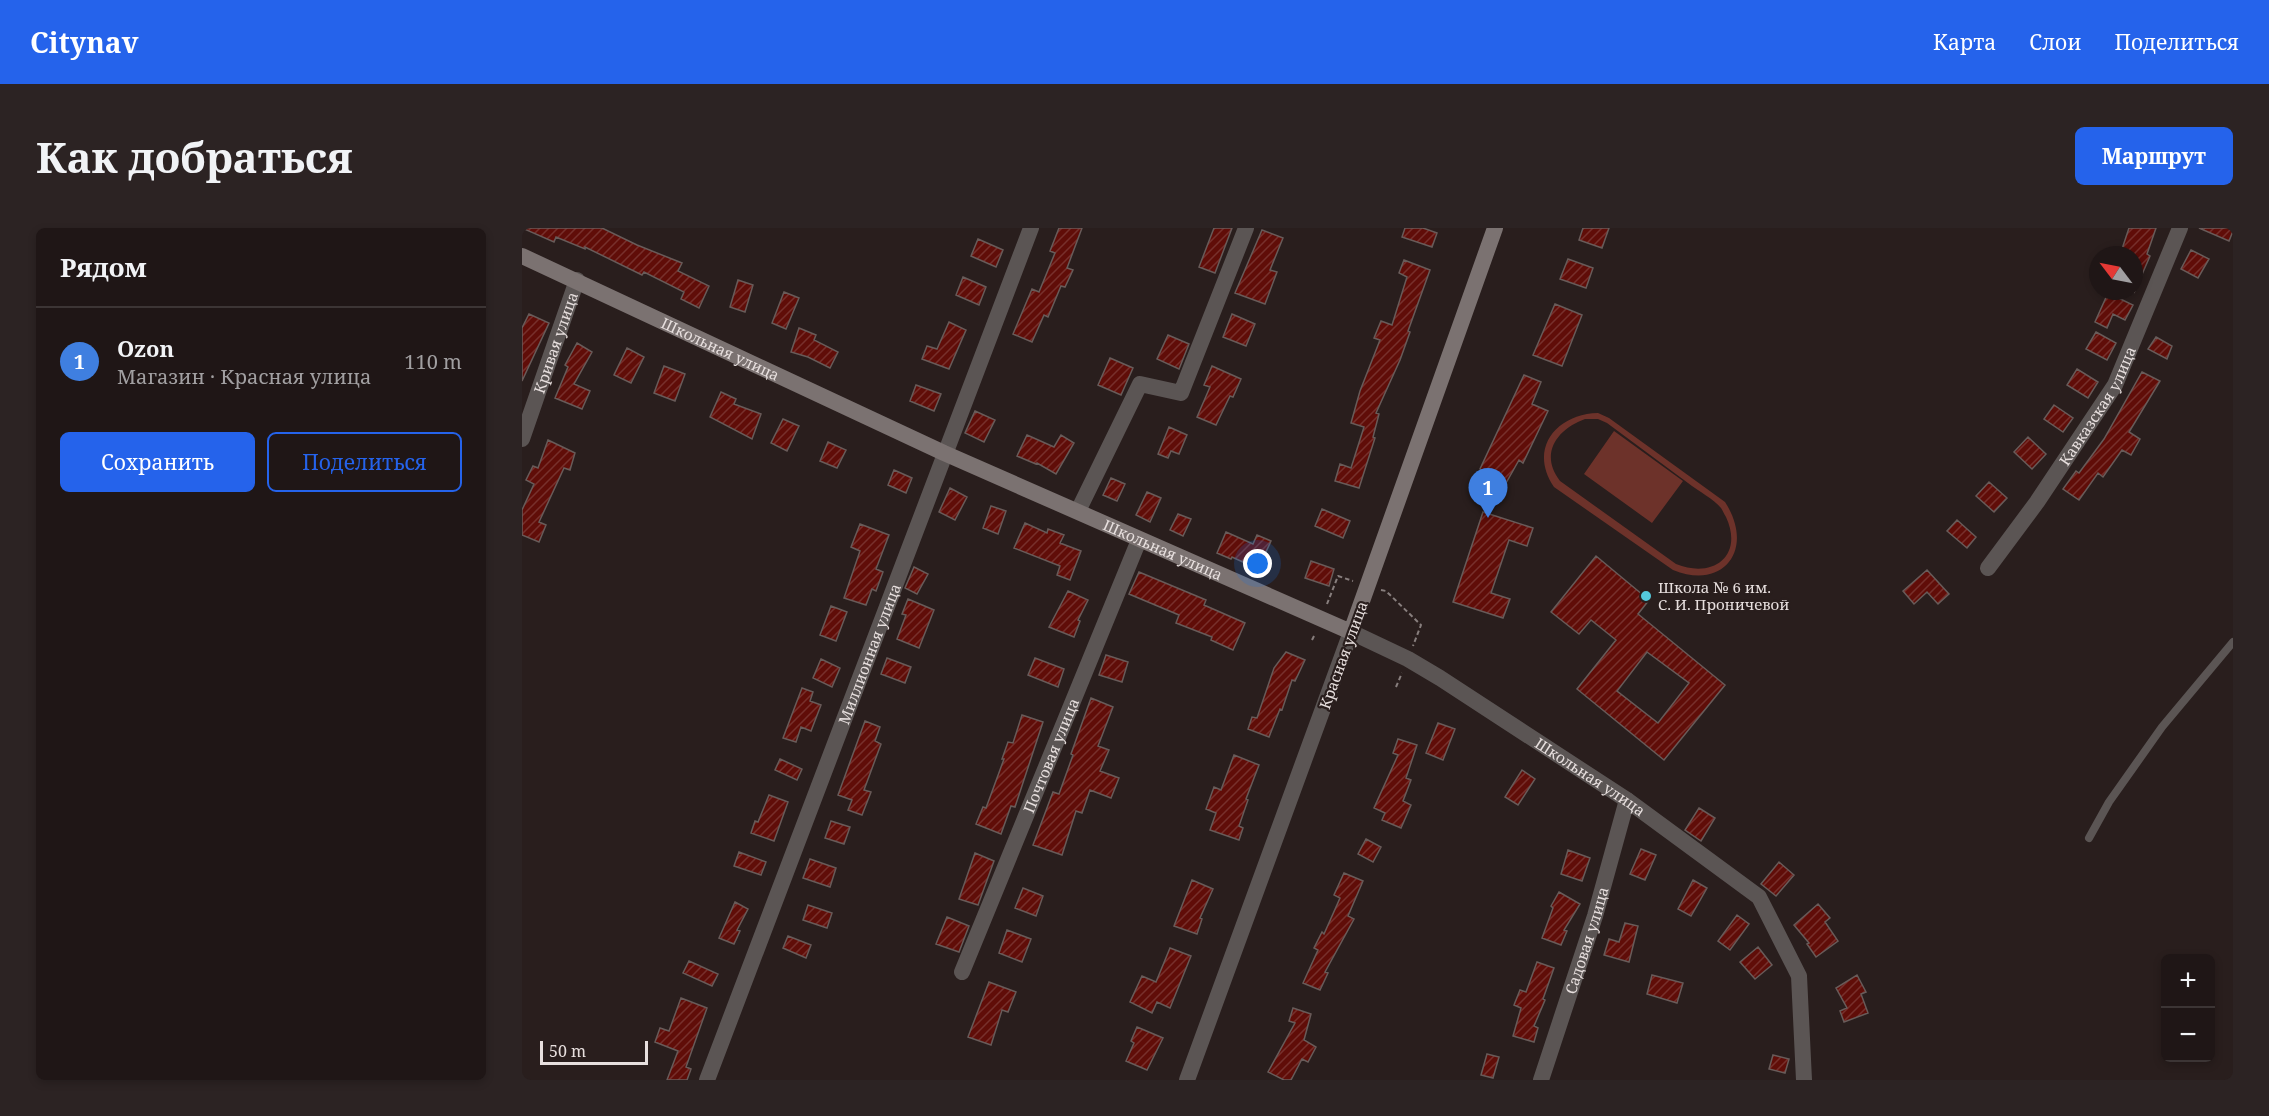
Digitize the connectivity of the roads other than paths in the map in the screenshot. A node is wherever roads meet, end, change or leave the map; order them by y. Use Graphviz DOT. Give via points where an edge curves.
graph roads {
  1 [pos="1031,228"];
  2 [pos="1246,228"];
  3 [pos="1495,228"];
  4 [pos="2180,228"];
  5 [pos="522,256"];
  6 [pos="576,280"];
  7 [pos="522,439"];
  8 [pos="944,453"];
  9 [pos="1078,511"];
  10 [pos="1139,540"];
  11 [pos="1988,568"];
  12 [pos="1351,632"];
  13 [pos="2233,642"];
  14 [pos="1627,800"];
  15 [pos="2089,838"];
  16 [pos="962,972"];
  17 [pos="707,1080"];
  18 [pos="1187,1080"];
  19 [pos="1541,1080"];
  20 [pos="1804,1080"];
  1 -- 8 [label="street, Миллионная улица"];
  2 -- 9 [label="street" via="1181,393 1140,384"];
  3 -- 12 [label="main road, Красная улица"];
  4 -- 11 [label="street, Кавказская улица" via="2115,385"];
  5 -- 6 [label="main road, Школьная улица"];
  6 -- 7 [label="street, Кривая улица"];
  6 -- 8 [label="main road, Школьная улица"];
  8 -- 9 [label="main road, Школьная улица"];
  8 -- 17 [label="street, Миллионная улица"];
  9 -- 10 [label="main road, Школьная улица"];
  10 -- 12 [label="main road, Школьная улица"];
  10 -- 16 [label="street, Почтовая улица"];
  12 -- 14 [label="street, Школьная улица" via="1440,678"];
  12 -- 18 [label="street, Красная улица"];
  13 -- 15 [label="lane" via="2162,727 2109,802"];
  14 -- 19 [label="street, Садовая улица" via="1595,916"];
  14 -- 20 [label="street, Школьная улица" via="1759,897 1799,976"];
}
